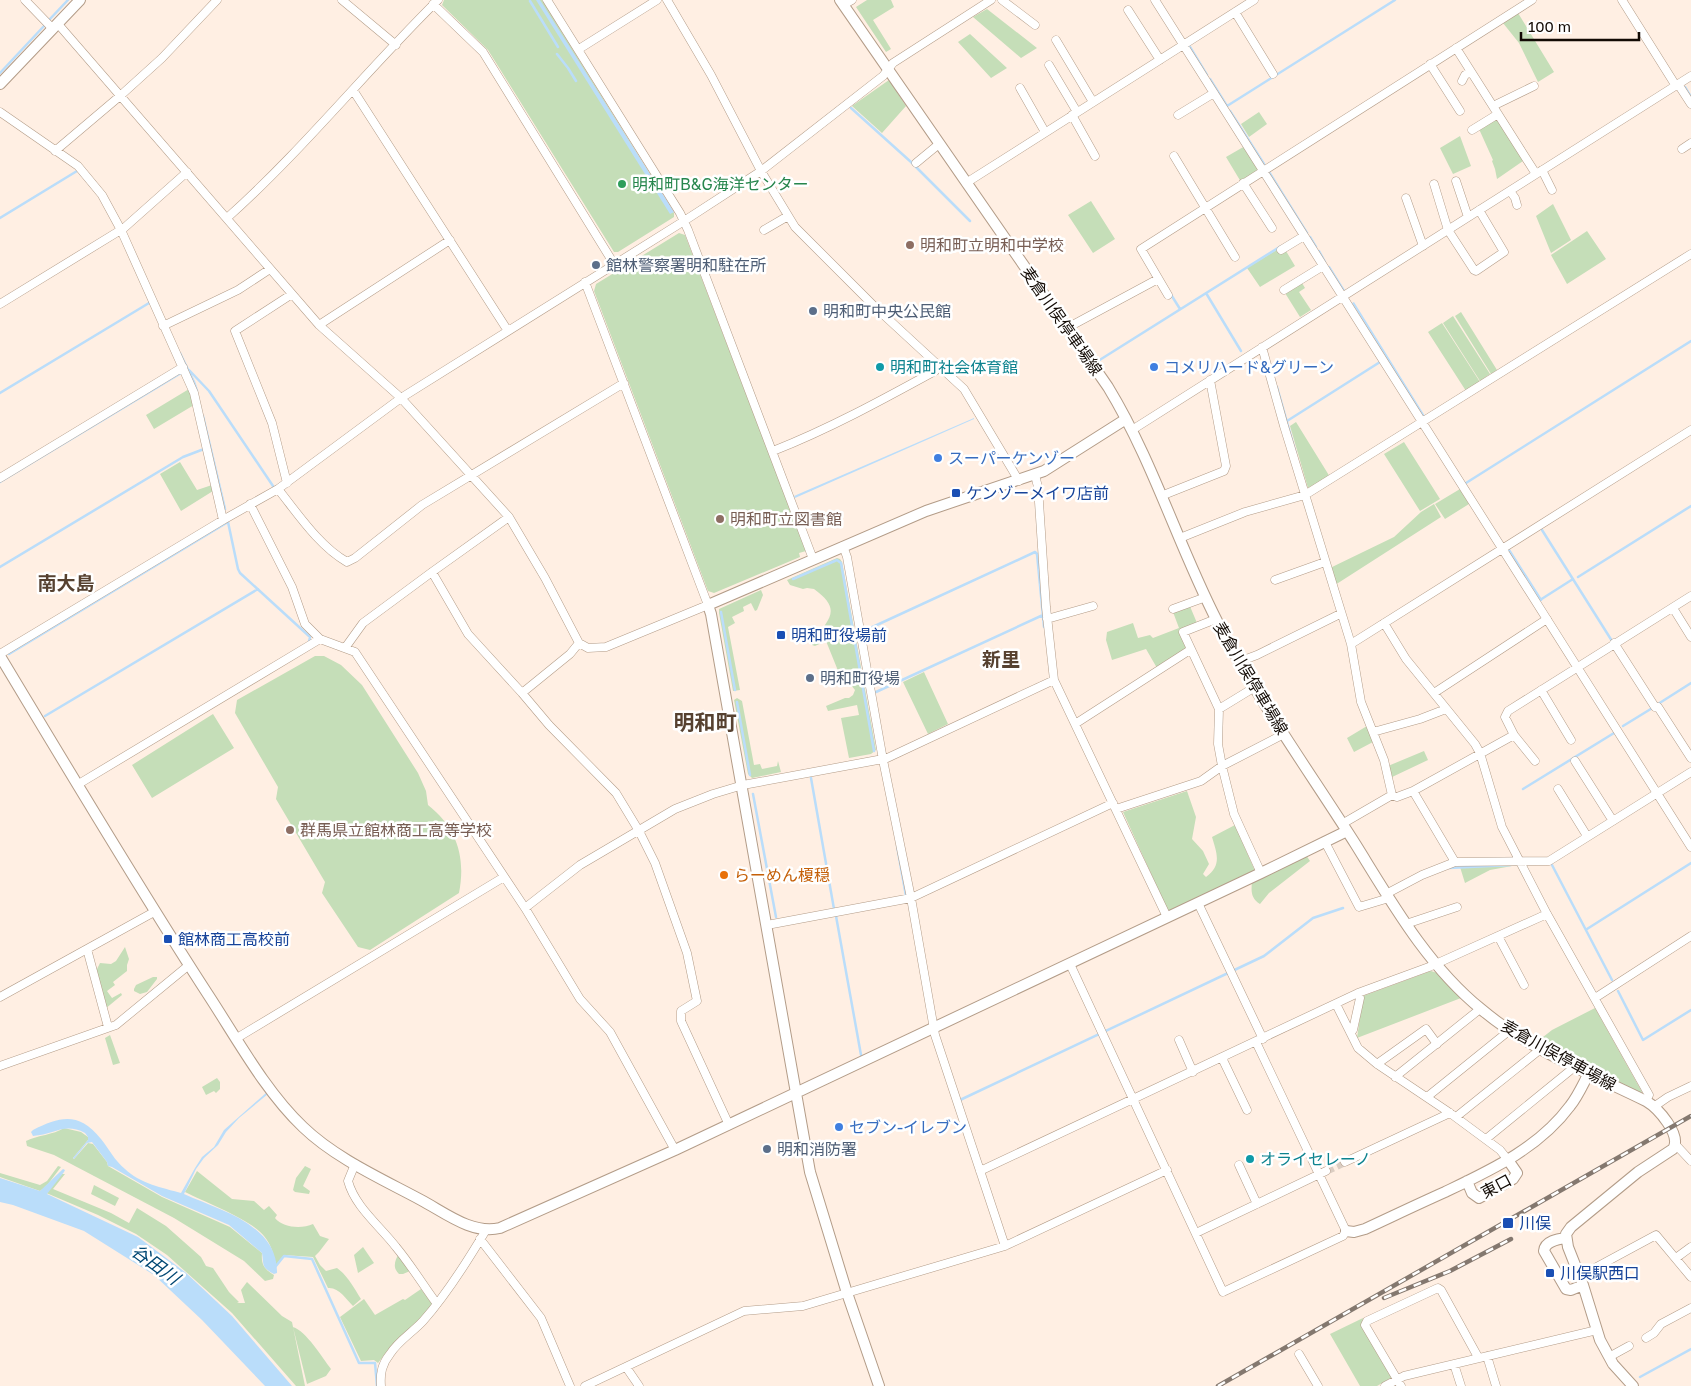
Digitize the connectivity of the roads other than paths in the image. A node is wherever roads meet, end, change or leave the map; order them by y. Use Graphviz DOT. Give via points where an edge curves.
graph roads {
  1 [pos="25,0"];
  2 [pos="80,0"];
  3 [pos="217,0"];
  4 [pos="342,0"];
  5 [pos="547,0"];
  6 [pos="657,0"];
  7 [pos="667,0"];
  8 [pos="991,0"];
  9 [pos="1002,0"];
  10 [pos="1155,0"];
  11 [pos="1254,0"];
  12 [pos="1532,0"];
  13 [pos="1622,0"];
  14 [pos="436,2"];
  15 [pos="845,2"];
  16 [pos="1128,10"];
  17 [pos="1235,12"];
  18 [pos="1035,25"];
  19 [pos="55,26"];
  20 [pos="1056,40"];
  21 [pos="396,45"];
  22 [pos="1184,45"];
  23 [pos="1456,48"];
  24 [pos="578,49"];
  25 [pos="1160,60"];
  26 [pos="1430,64"];
  27 [pos="1049,65"];
  28 [pos="888,70"];
  29 [pos="1471,72"];
  30 [pos="1273,74"];
  31 [pos="1691,76"];
  32 [pos="1462,81"];
  33 [pos="0,84"];
  34 [pos="1677,85"];
  35 [pos="1534,86"];
  36 [pos="1020,88"];
  37 [pos="353,90"];
  38 [pos="1214,93"];
  39 [pos="120,96"];
  40 [pos="1093,102"];
  41 [pos="1689,102"];
  42 [pos="1680,104"];
  43 [pos="1493,106"];
  44 [pos="1460,111"];
  45 [pos="0,112"];
  46 [pos="1074,114"];
  47 [pos="1498,114"];
  48 [pos="1178,116"];
  49 [pos="1472,130"];
  50 [pos="1045,132"];
  51 [pos="1691,143"];
  52 [pos="939,144"];
  53 [pos="1682,149"];
  54 [pos="55,151"];
  55 [pos="1095,156"];
  56 [pos="1174,156"];
  57 [pos="916,163"];
  58 [pos="1263,170"];
  59 [pos="761,171"];
  60 [pos="187,172"];
  61 [pos="1539,172"];
  62 [pos="1456,181"];
  63 [pos="966,183"];
  64 [pos="1243,183"];
  65 [pos="1434,184"];
  66 [pos="1552,190"];
  67 [pos="1510,191"];
  68 [pos="1406,198"];
  69 [pos="1517,205"];
  70 [pos="1205,208"];
  71 [pos="1479,210"];
  72 [pos="788,216"];
  73 [pos="1468,217"];
  74 [pos="227,218"];
  75 [pos="684,221"];
  76 [pos="1272,228"];
  77 [pos="120,230"];
  78 [pos="764,230"];
  79 [pos="1448,230"];
  80 [pos="1304,236"];
  81 [pos="450,240"];
  82 [pos="1423,246"];
  83 [pos="1281,250"];
  84 [pos="1691,254"];
  85 [pos="1235,257"];
  86 [pos="614,264"];
  87 [pos="1323,266"];
  88 [pos="270,270"];
  89 [pos="1158,279"];
  90 [pos="585,282"];
  91 [pos="1284,290"];
  92 [pos="292,294"];
  93 [pos="1168,295"];
  94 [pos="1343,297"];
  95 [pos="0,304"];
  96 [pos="319,325"];
  97 [pos="163,326"];
  98 [pos="1067,328"];
  99 [pos="508,331"];
  100 [pos="1262,347"];
  101 [pos="184,367"];
  102 [pos="939,367"];
  103 [pos="1210,380"];
  104 [pos="624,383"];
  105 [pos="401,398"];
  106 [pos="1126,419"];
  107 [pos="1423,422"];
  108 [pos="1132,430"];
  109 [pos="1691,430"];
  110 [pos="773,451"];
  111 [pos="473,475"];
  112 [pos="1035,475"];
  113 [pos="0,478"];
  114 [pos="1019,480"];
  115 [pos="287,483"];
  116 [pos="278,489"];
  117 [pos="1306,495"];
  118 [pos="1161,496"];
  119 [pos="250,504"];
  120 [pos="509,517"];
  121 [pos="223,520"];
  122 [pos="1180,538"];
  123 [pos="843,546"];
  124 [pos="1503,548"];
  125 [pos="813,559"];
  126 [pos="1325,562"];
  127 [pos="432,572"];
  128 [pos="1276,580"];
  129 [pos="1691,596"];
  130 [pos="1206,597"];
  131 [pos="708,606"];
  132 [pos="1093,606"];
  133 [pos="1672,608"];
  134 [pos="1174,609"];
  135 [pos="1340,614"];
  136 [pos="1216,618"];
  137 [pos="1047,619"];
  138 [pos="1547,619"];
  139 [pos="1384,623"];
  140 [pos="1691,637"];
  141 [pos="320,640"];
  142 [pos="579,643"];
  143 [pos="1350,644"];
  144 [pos="1614,644"];
  145 [pos="345,648"];
  146 [pos="1190,650"];
  147 [pos="0,655"];
  148 [pos="1238,662"];
  149 [pos="1577,667"];
  150 [pos="1054,680"];
  151 [pos="1254,687"];
  152 [pos="1541,690"];
  153 [pos="522,693"];
  154 [pos="1434,693"];
  155 [pos="1219,709"];
  156 [pos="1446,709"];
  157 [pos="1075,724"];
  158 [pos="1373,732"];
  159 [pos="1284,734"];
  160 [pos="1514,735"];
  161 [pos="1571,740"];
  162 [pos="1480,753"];
  163 [pos="1691,758"];
  164 [pos="883,759"];
  165 [pos="1535,761"];
  166 [pos="1575,761"];
  167 [pos="1222,766"];
  168 [pos="1691,772"];
  169 [pos="77,785"];
  170 [pos="743,785"];
  171 [pos="1558,789"];
  172 [pos="1413,792"];
  173 [pos="1657,793"];
  174 [pos="1392,796"];
  175 [pos="1115,806"];
  176 [pos="1613,821"];
  177 [pos="1345,827"];
  178 [pos="639,831"];
  179 [pos="1587,836"];
  180 [pos="1325,842"];
  181 [pos="1691,847"];
  182 [pos="1519,861"];
  183 [pos="1455,862"];
  184 [pos="1261,873"];
  185 [pos="504,877"];
  186 [pos="1388,896"];
  187 [pos="911,898"];
  188 [pos="1198,903"];
  189 [pos="1457,907"];
  190 [pos="524,908"];
  191 [pos="154,912"];
  192 [pos="1547,914"];
  193 [pos="1167,917"];
  194 [pos="1406,924"];
  195 [pos="767,925"];
  196 [pos="1498,936"];
  197 [pos="1691,936"];
  198 [pos="87,949"];
  199 [pos="1070,964"];
  200 [pos="1436,964"];
  201 [pos="189,965"];
  202 [pos="1524,985"];
  203 [pos="1358,993"];
  204 [pos="0,997"];
  205 [pos="1595,998"];
  206 [pos="1336,1004"];
  207 [pos="1480,1008"];
  208 [pos="108,1027"];
  209 [pos="934,1028"];
  210 [pos="1510,1030"];
  211 [pos="1350,1032"];
  212 [pos="237,1038"];
  213 [pos="1178,1040"];
  214 [pos="1260,1040"];
  215 [pos="1437,1044"];
  216 [pos="1539,1047"];
  217 [pos="1222,1058"];
  218 [pos="1377,1064"];
  219 [pos="1574,1065"];
  220 [pos="0,1066"];
  221 [pos="1193,1072"];
  222 [pos="1589,1073"];
  223 [pos="1395,1077"];
  224 [pos="1691,1086"];
  225 [pos="796,1093"];
  226 [pos="1427,1098"];
  227 [pos="1133,1099"];
  228 [pos="1651,1104"];
  229 [pos="1247,1110"];
  230 [pos="1453,1115"];
  231 [pos="729,1124"];
  232 [pos="1486,1139"];
  233 [pos="1676,1145"];
  234 [pos="675,1150"];
  235 [pos="1508,1160"];
  236 [pos="1691,1160"];
  237 [pos="1345,1162"];
  238 [pos="355,1164"];
  239 [pos="1239,1166"];
  240 [pos="980,1170"];
  241 [pos="1167,1170"];
  242 [pos="1323,1173"];
  243 [pos="1466,1181"];
  244 [pos="1257,1204"];
  245 [pos="1346,1231"];
  246 [pos="1196,1233"];
  247 [pos="483,1234"];
  248 [pos="1566,1238"];
  249 [pos="1005,1246"];
  250 [pos="1691,1247"];
  251 [pos="1676,1258"];
  252 [pos="1691,1277"];
  253 [pos="1582,1281"];
  254 [pos="847,1293"];
  255 [pos="437,1304"];
  256 [pos="1691,1308"];
  257 [pos="1597,1330"];
  258 [pos="1646,1338"];
  259 [pos="1629,1346"];
  260 [pos="1299,1354"];
  261 [pos="1483,1356"];
  262 [pos="1609,1357"];
  263 [pos="1454,1364"];
  264 [pos="626,1367"];
  265 [pos="1399,1383"];
  266 [pos="381,1386"];
  267 [pos="570,1386"];
  268 [pos="585,1386"];
  269 [pos="639,1386"];
  270 [pos="879,1386"];
  271 [pos="1318,1386"];
  272 [pos="1385,1386"];
  273 [pos="1461,1386"];
  274 [pos="1496,1386"];
  275 [pos="1633,1386"];
  1 -- 19 [label="street"];
  2 -- 19 [label="street"];
  3 -- 39 [label="street" via="162,58"];
  4 -- 21 [label="street"];
  5 -- 24 [label="street"];
  6 -- 24 [label="street"];
  7 -- 59 [label="street"];
  8 -- 28 [label="street" via="892,63"];
  9 -- 18 [label="street"];
  10 -- 22 [label="street"];
  11 -- 17 [label="street"];
  12 -- 23 [label="street"];
  13 -- 34 [label="street"];
  14 -- 21 [label="street"];
  14 -- 86 [label="street" via="483,52"];
  15 -- 28 [label="street, 麦倉川俣停車場線"];
  16 -- 25 [label="street"];
  17 -- 22 [label="street"];
  17 -- 30 [label="street"];
  19 -- 33 [label="street"];
  19 -- 39 [label="street"];
  20 -- 40 [label="street"];
  21 -- 37 [label="street"];
  22 -- 25 [label="street"];
  22 -- 38 [label="street"];
  23 -- 26 [label="street"];
  23 -- 29 [label="street"];
  24 -- 75 [label="street"];
  25 -- 40 [label="street"];
  26 -- 44 [label="street"];
  26 -- 58 [label="street"];
  27 -- 46 [label="street"];
  28 -- 52 [label="street, 麦倉川俣停車場線"];
  28 -- 59 [label="street"];
  29 -- 32 [label="street"];
  29 -- 43 [label="street"];
  31 -- 34 [label="street"];
  34 -- 41 [label="street"];
  34 -- 61 [label="street"];
  35 -- 43 [label="street"];
  36 -- 50 [label="street"];
  37 -- 74 [label="street"];
  37 -- 81 [label="street"];
  38 -- 48 [label="street"];
  38 -- 58 [label="street"];
  39 -- 54 [label="street"];
  39 -- 60 [label="street"];
  40 -- 46 [label="street"];
  41 -- 42 [label="street"];
  43 -- 47 [label="street"];
  45 -- 54 [label="street"];
  46 -- 50 [label="street"];
  46 -- 55 [label="street"];
  47 -- 49 [label="street"];
  47 -- 61 [label="street"];
  50 -- 63 [label="street"];
  51 -- 53 [label="street"];
  52 -- 57 [label="street"];
  52 -- 63 [label="street, 麦倉川俣停車場線"];
  54 -- 77 [label="street" via="78,166 102,194"];
  56 -- 70 [label="street"];
  58 -- 64 [label="street"];
  58 -- 80 [label="street"];
  59 -- 72 [label="street"];
  59 -- 75 [label="street"];
  60 -- 74 [label="street"];
  60 -- 77 [label="street"];
  61 -- 66 [label="street"];
  61 -- 67 [label="street"];
  62 -- 73 [label="street"];
  63 -- 98 [label="street, 麦倉川俣停車場線"];
  64 -- 70 [label="street"];
  64 -- 76 [label="street"];
  65 -- 79 [label="street"];
  67 -- 69 [label="street"];
  67 -- 71 [label="street"];
  68 -- 82 [label="street"];
  70 -- 85 [label="street"];
  70 -- 89 [label="street" via="1141,249"];
  71 -- 73 [label="street"];
  71 -- 79 [label="street" via="1503,249 1502,254 1474,270"];
  72 -- 78 [label="street"];
  72 -- 102 [label="street" via="795,227 874,306"];
  73 -- 79 [label="street"];
  74 -- 88 [label="street"];
  75 -- 86 [label="street"];
  75 -- 110 [label="street"];
  77 -- 95 [label="street"];
  77 -- 97 [label="street"];
  79 -- 82 [label="street"];
  80 -- 83 [label="street"];
  80 -- 87 [label="street"];
  81 -- 96 [label="street"];
  81 -- 99 [label="street"];
  82 -- 94 [label="street"];
  84 -- 107 [label="street"];
  86 -- 90 [label="street"];
  87 -- 91 [label="street"];
  87 -- 94 [label="street"];
  88 -- 92 [label="street"];
  88 -- 97 [label="street" via="238,290"];
  89 -- 93 [label="street"];
  89 -- 98 [label="street"];
  90 -- 99 [label="street"];
  90 -- 104 [label="street"];
  92 -- 96 [label="street"];
  92 -- 115 [label="street" via="235,332 272,423"];
  94 -- 100 [label="street"];
  94 -- 107 [label="street"];
  96 -- 105 [label="street"];
  97 -- 101 [label="street"];
  98 -- 106 [label="street, 麦倉川俣停車場線"];
  99 -- 105 [label="street"];
  100 -- 103 [label="street"];
  100 -- 117 [label="street"];
  101 -- 113 [label="street"];
  101 -- 121 [label="street" via="194,393"];
  102 -- 110 [label="street" via="870,406"];
  102 -- 114 [label="street" via="964,390"];
  103 -- 108 [label="street"];
  103 -- 118 [label="street" via="1226,466 1224,471"];
  104 -- 111 [label="street"];
  104 -- 131 [label="street"];
  105 -- 111 [label="street"];
  105 -- 115 [label="street"];
  106 -- 108 [label="street, 麦倉川俣停車場線"];
  106 -- 112 [label="street"];
  107 -- 117 [label="street"];
  107 -- 124 [label="street"];
  108 -- 118 [label="street, 麦倉川俣停車場線"];
  109 -- 124 [label="street"];
  110 -- 125 [label="street"];
  111 -- 116 [label="street" via="422,505 347,562 310,529"];
  111 -- 120 [label="street"];
  112 -- 114 [label="street"];
  112 -- 137 [label="street"];
  114 -- 123 [label="street" via="944,504"];
  115 -- 116 [label="street"];
  116 -- 119 [label="street"];
  117 -- 122 [label="street" via="1245,512"];
  117 -- 126 [label="street"];
  118 -- 122 [label="street, 麦倉川俣停車場線"];
  119 -- 121 [label="street"];
  119 -- 141 [label="street" via="292,587 305,624"];
  120 -- 127 [label="street"];
  120 -- 142 [label="street"];
  121 -- 147 [label="street"];
  122 -- 130 [label="street, 麦倉川俣停車場線"];
  123 -- 125 [label="street"];
  123 -- 164 [label="street"];
  124 -- 138 [label="street"];
  124 -- 139 [label="street"];
  125 -- 131 [label="street"];
  126 -- 128 [label="street"];
  126 -- 135 [label="street"];
  127 -- 145 [label="street" via="363,623"];
  127 -- 153 [label="street" via="468,634"];
  129 -- 133 [label="street"];
  130 -- 134 [label="street"];
  130 -- 136 [label="street, 麦倉川俣停車場線"];
  131 -- 142 [label="street" via="606,647 588,648"];
  131 -- 170 [label="street"];
  132 -- 137 [label="street"];
  133 -- 140 [label="street"];
  133 -- 144 [label="street"];
  135 -- 143 [label="street"];
  135 -- 148 [label="street"];
  136 -- 146 [label="street" via="1183,632"];
  136 -- 148 [label="street, 麦倉川俣停車場線"];
  137 -- 150 [label="street"];
  138 -- 149 [label="street"];
  138 -- 154 [label="street"];
  139 -- 143 [label="street"];
  139 -- 154 [label="street" via="1406,659"];
  141 -- 145 [label="street"];
  141 -- 169 [label="street"];
  142 -- 153 [label="street"];
  143 -- 158 [label="street" via="1361,702"];
  144 -- 149 [label="street"];
  144 -- 163 [label="street"];
  145 -- 185 [label="street" via="355,652"];
  146 -- 155 [label="street"];
  146 -- 157 [label="street"];
  147 -- 169 [label="street"];
  148 -- 151 [label="street, 麦倉川俣停車場線"];
  149 -- 152 [label="street"];
  149 -- 173 [label="street"];
  150 -- 157 [label="street"];
  150 -- 164 [label="street"];
  151 -- 155 [label="street"];
  151 -- 159 [label="street, 麦倉川俣停車場線"];
  152 -- 160 [label="street" via="1508,711 1505,717"];
  152 -- 161 [label="street"];
  153 -- 178 [label="street" via="616,793"];
  154 -- 156 [label="street"];
  155 -- 167 [label="street" via="1218,744"];
  156 -- 158 [label="street"];
  156 -- 162 [label="street"];
  157 -- 175 [label="street"];
  158 -- 174 [label="street" via="1384,760"];
  159 -- 167 [label="street"];
  159 -- 177 [label="street, 麦倉川俣停車場線"];
  160 -- 162 [label="street"];
  160 -- 165 [label="street"];
  162 -- 172 [label="street"];
  162 -- 182 [label="street" via="1502,827"];
  164 -- 170 [label="street"];
  164 -- 187 [label="street"];
  166 -- 176 [label="street"];
  167 -- 175 [label="street" via="1201,781"];
  167 -- 184 [label="street" via="1234,814"];
  168 -- 173 [label="street"];
  169 -- 191 [label="street"];
  170 -- 178 [label="street" via="675,808"];
  170 -- 195 [label="street"];
  171 -- 179 [label="street"];
  172 -- 174 [label="street"];
  172 -- 183 [label="street"];
  173 -- 176 [label="street"];
  173 -- 181 [label="street"];
  174 -- 177 [label="street"];
  175 -- 187 [label="street"];
  175 -- 193 [label="street"];
  176 -- 179 [label="street"];
  177 -- 180 [label="street"];
  177 -- 186 [label="street, 麦倉川俣停車場線"];
  178 -- 190 [label="street" via="580,865"];
  178 -- 231 [label="street" via="655,863 689,961 696,1001 681,1011 681,1021"];
  179 -- 182 [label="street" via="1549,861"];
  180 -- 184 [label="street"];
  180 -- 186 [label="street" via="1358,907"];
  182 -- 183 [label="street"];
  182 -- 192 [label="street"];
  183 -- 186 [label="street" via="1422,875"];
  184 -- 188 [label="street"];
  185 -- 190 [label="street"];
  185 -- 212 [label="street"];
  186 -- 194 [label="street, 麦倉川俣停車場線"];
  187 -- 195 [label="street"];
  187 -- 209 [label="street"];
  188 -- 193 [label="street"];
  188 -- 214 [label="street"];
  189 -- 194 [label="street"];
  190 -- 234 [label="street" via="580,999 610,1032"];
  191 -- 198 [label="street"];
  191 -- 201 [label="street"];
  192 -- 196 [label="street"];
  192 -- 205 [label="street"];
  193 -- 199 [label="street"];
  194 -- 200 [label="street, 麦倉川俣停車場線"];
  195 -- 225 [label="street"];
  196 -- 200 [label="street"];
  196 -- 202 [label="street"];
  197 -- 205 [label="street"];
  198 -- 204 [label="street"];
  198 -- 208 [label="street"];
  199 -- 209 [label="street"];
  199 -- 227 [label="street"];
  200 -- 203 [label="street"];
  200 -- 207 [label="street, 麦倉川俣停車場線"];
  201 -- 208 [label="street" via="126,1018"];
  201 -- 212 [label="street"];
  203 -- 206 [label="street"];
  203 -- 211 [label="street" via="1360,998"];
  205 -- 228 [label="street"];
  206 -- 211 [label="street"];
  206 -- 214 [label="street"];
  207 -- 210 [label="street, 麦倉川俣停車場線"];
  207 -- 215 [label="street"];
  208 -- 220 [label="street"];
  209 -- 225 [label="street"];
  209 -- 240 [label="street"];
  210 -- 216 [label="street, 麦倉川俣停車場線"];
  210 -- 226 [label="street"];
  211 -- 218 [label="street" via="1358,1048"];
  212 -- 238 [label="street" via="262,1078 296,1120"];
  213 -- 221 [label="street"];
  214 -- 217 [label="street"];
  214 -- 242 [label="street"];
  215 -- 218 [label="street" via="1426,1029"];
  215 -- 223 [label="street"];
  216 -- 219 [label="street, 麦倉川俣停車場線"];
  216 -- 230 [label="street" via="1504,1079"];
  217 -- 221 [label="street"];
  217 -- 229 [label="street"];
  218 -- 223 [label="street"];
  219 -- 222 [label="street, 麦倉川俣停車場線"];
  219 -- 232 [label="street"];
  221 -- 227 [label="street"];
  222 -- 228 [label="street, 麦倉川俣停車場線"];
  222 -- 235 [label="street" via="1571,1106 1534,1143"];
  223 -- 226 [label="street"];
  224 -- 228 [label="street"];
  225 -- 231 [label="street"];
  225 -- 254 [label="street" via="810,1172"];
  226 -- 230 [label="street"];
  227 -- 240 [label="street"];
  227 -- 241 [label="street"];
  228 -- 233 [label="street" via="1670,1129"];
  230 -- 232 [label="street"];
  230 -- 237 [label="street"];
  231 -- 234 [label="street"];
  232 -- 235 [label="street"];
  233 -- 236 [label="street"];
  233 -- 248 [label="street" via="1571,1226"];
  234 -- 247 [label="street"];
  235 -- 243 [label="street"];
  235 -- 243 [label="street, 東口" via="1516,1176 1479,1198 1472,1193"];
  238 -- 247 [label="street"];
  238 -- 255 [label="street" via="348,1181 357,1199 396,1246"];
  239 -- 244 [label="street"];
  240 -- 249 [label="street"];
  241 -- 246 [label="street"];
  241 -- 249 [label="street"];
  242 -- 244 [label="street"];
  242 -- 245 [label="street"];
  243 -- 245 [label="street" via="1364,1229"];
  244 -- 246 [label="street"];
  245 -- 246 [label="street" via="1343,1236 1223,1292"];
  247 -- 255 [label="street"];
  247 -- 267 [label="street" via="541,1318"];
  248 -- 253 [label="street"];
  248 -- 253 [label="street" via="1548,1244 1544,1251 1566,1289 1571,1290"];
  249 -- 254 [label="street"];
  250 -- 251 [label="street"];
  251 -- 252 [label="street"];
  251 -- 253 [label="street" via="1656,1235"];
  253 -- 257 [label="street"];
  254 -- 264 [label="street" via="803,1306 744,1311"];
  254 -- 270 [label="street"];
  255 -- 266 [label="street" via="391,1351 380,1374"];
  256 -- 258 [label="street" via="1661,1324"];
  257 -- 261 [label="street"];
  257 -- 262 [label="street"];
  259 -- 262 [label="street"];
  260 -- 271 [label="street"];
  261 -- 263 [label="street"];
  261 -- 265 [label="street" via="1438,1288 1367,1320 1365,1324"];
  261 -- 274 [label="street"];
  262 -- 275 [label="street"];
  263 -- 265 [label="street" via="1404,1376"];
  263 -- 273 [label="street"];
  264 -- 268 [label="street"];
  264 -- 269 [label="street"];
  265 -- 272 [label="street"];
}
